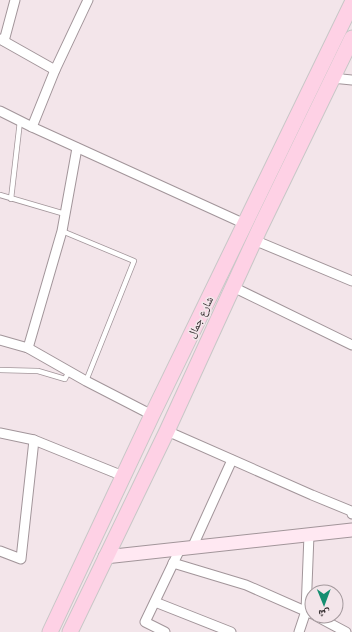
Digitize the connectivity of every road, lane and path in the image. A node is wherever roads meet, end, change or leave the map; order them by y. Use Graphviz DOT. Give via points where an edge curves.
graph roads {
  1 [pos="15,0"];
  2 [pos="88,0"];
  3 [pos="352,3"];
  4 [pos="352,38"];
  5 [pos="2,40"];
  6 [pos="55,70"];
  7 [pos="332,78"];
  8 [pos="352,80"];
  9 [pos="0,111"];
  10 [pos="20,121"];
  11 [pos="32,127"];
  12 [pos="77,148"];
  13 [pos="0,197"];
  14 [pos="12,199"];
  15 [pos="65,214"];
  16 [pos="245,224"];
  17 [pos="62,231"];
  18 [pos="256,235"];
  19 [pos="352,281"];
  20 [pos="232,287"];
  21 [pos="0,340"];
  22 [pos="352,345"];
  23 [pos="28,348"];
  24 [pos="0,370"];
  25 [pos="69,371"];
  26 [pos="86,381"];
  27 [pos="152,415"];
  28 [pos="167,430"];
  29 [pos="0,433"];
  30 [pos="34,440"];
  31 [pos="232,460"];
  32 [pos="123,476"];
  33 [pos="352,510"];
  34 [pos="352,530"];
  35 [pos="309,535"];
  36 [pos="186,548"];
  37 [pos="0,550"];
  38 [pos="105,557"];
  39 [pos="173,563"];
  40 [pos="309,584"];
  41 [pos="155,602"];
  42 [pos="304,611"];
  43 [pos="304,622"];
  44 [pos="331,624"];
  45 [pos="50,632"];
  46 [pos="70,632"];
  47 [pos="165,632"];
  48 [pos="231,632"];
  49 [pos="299,632"];
  50 [pos="346,632"];
  1 -- 5 [label="street"];
  2 -- 6 [label="street"];
  3 -- 16 [label="main road, شارع جمال"];
  4 -- 7 [label="main road, شارع جمال"];
  5 -- 6 [label="street"];
  6 -- 11 [label="street"];
  7 -- 8 [label="street"];
  7 -- 18 [label="main road, شارع جمال"];
  9 -- 10 [label="street"];
  10 -- 11 [label="street"];
  10 -- 14 [label="lane"];
  11 -- 12 [label="street"];
  12 -- 15 [label="street"];
  12 -- 16 [label="street"];
  13 -- 14 [label="lane"];
  14 -- 15 [label="lane"];
  15 -- 17 [label="street"];
  16 -- 18 [label="main road"];
  16 -- 27 [label="main road, شارع جمال"];
  17 -- 23 [label="street"];
  17 -- 26 [label="lane" via="134,261"];
  18 -- 19 [label="street"];
  18 -- 20 [label="main road, شارع جمال"];
  20 -- 22 [label="street"];
  20 -- 28 [label="main road, شارع جمال"];
  21 -- 23 [label="street"];
  23 -- 25 [label="street"];
  24 -- 25 [label="lane" via="38,371 64,379"];
  25 -- 26 [label="street"];
  26 -- 27 [label="street"];
  27 -- 32 [label="main road, شارع جمال"];
  28 -- 31 [label="street"];
  28 -- 38 [label="main road, شارع جمال"];
  29 -- 30 [label="street"];
  30 -- 32 [label="street"];
  30 -- 37 [label="street" via="21,559"];
  31 -- 33 [label="street"];
  31 -- 36 [label="street"];
  32 -- 45 [label="main road, شارع جمال"];
  34 -- 35 [label="street"];
  35 -- 36 [label="street"];
  35 -- 40 [label="street"];
  36 -- 38 [label="street"];
  36 -- 39 [label="street"];
  38 -- 46 [label="main road, شارع جمال"];
  39 -- 41 [label="street"];
  39 -- 42 [label="street" via="246,585"];
  41 -- 47 [label="street" via="145,622"];
  41 -- 48 [label="street"];
  43 -- 49 [label="street"];
  44 -- 50 [label="street"];
}
